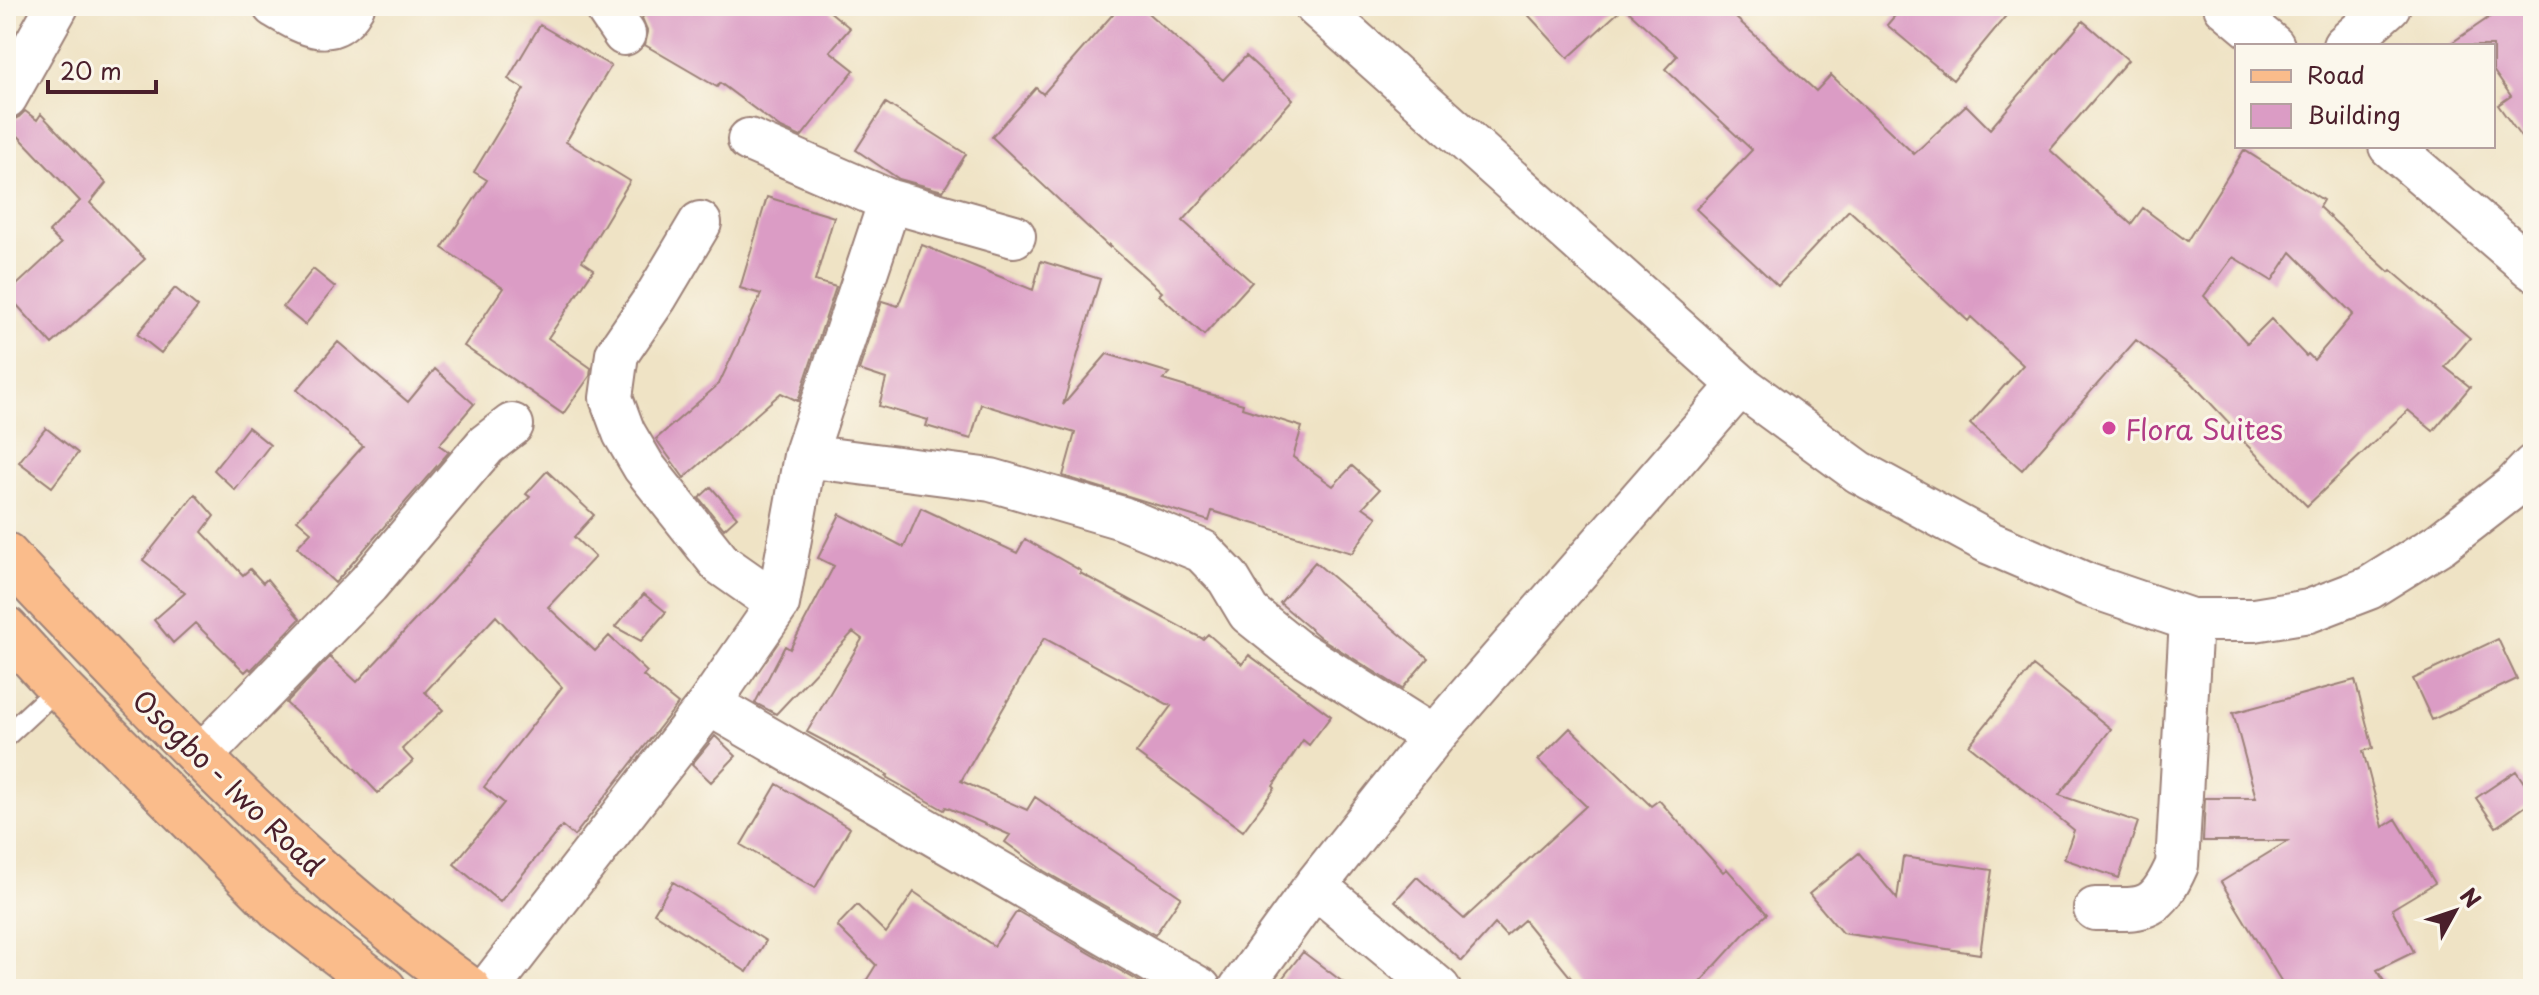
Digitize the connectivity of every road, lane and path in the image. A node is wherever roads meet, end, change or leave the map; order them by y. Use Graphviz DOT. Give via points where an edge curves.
graph roads {
  1 [pos="57,6"];
  2 [pos="274,6"];
  3 [pos="353,6"];
  4 [pos="1316,6"];
  5 [pos="2225,6"];
  6 [pos="2389,6"];
  7 [pos="2271,44"];
  8 [pos="2346,44"];
  9 [pos="6,97"];
  10 [pos="749,140"];
  11 [pos="2392,148"];
  12 [pos="890,201"];
  13 [pos="700,223"];
  14 [pos="1014,236"];
  15 [pos="2533,269"];
  16 [pos="1740,385"];
  17 [pos="512,425"];
  18 [pos="805,456"];
  19 [pos="2533,466"];
  20 [pos="6,555"];
  21 [pos="778,604"];
  22 [pos="2191,620"];
  23 [pos="6,629"];
  24 [pos="59,687"];
  25 [pos="709,704"];
  26 [pos="6,736"];
  27 [pos="1433,737"];
  28 [pos="199,758"];
  29 [pos="1315,886"];
  30 [pos="2095,909"];
  31 [pos="384,989"];
  32 [pos="469,989"];
  33 [pos="488,989"];
  34 [pos="1200,989"];
  35 [pos="1240,989"];
  36 [pos="1439,989"];
  1 -- 9 [label="street"];
  2 -- 3 [label="street" via="323,29 336,25"];
  4 -- 16 [label="street"];
  5 -- 7 [label="street"];
  6 -- 8 [label="street"];
  10 -- 12 [label="street"];
  11 -- 15 [label="street"];
  12 -- 14 [label="street"];
  12 -- 18 [label="street"];
  13 -- 21 [label="street" via="617,354 611,398 644,467 721,564"];
  16 -- 22 [label="street" via="1859,472 1990,543 2088,585"];
  16 -- 27 [label="street"];
  17 -- 28 [label="street" via="486,445 368,584"];
  18 -- 21 [label="street"];
  18 -- 27 [label="street" via="991,480 1122,518 1202,551 1228,578 1249,613 1294,649"];
  19 -- 22 [label="street" via="2441,543 2369,588 2309,611 2254,620"];
  20 -- 28 [label="main road, Osogbo - Iwo Road"];
  21 -- 25 [label="street"];
  22 -- 30 [label="street" via="2177,865 2164,893 2140,909"];
  23 -- 24 [label="main road, Osogbo - Iwo Road"];
  24 -- 26 [label="lane"];
  24 -- 31 [label="main road, Osogbo - Iwo Road" via="280,909"];
  25 -- 33 [label="street"];
  25 -- 34 [label="street"];
  27 -- 29 [label="street"];
  28 -- 32 [label="main road, Osogbo - Iwo Road" via="314,868"];
  29 -- 35 [label="street"];
  29 -- 36 [label="street"];
}
